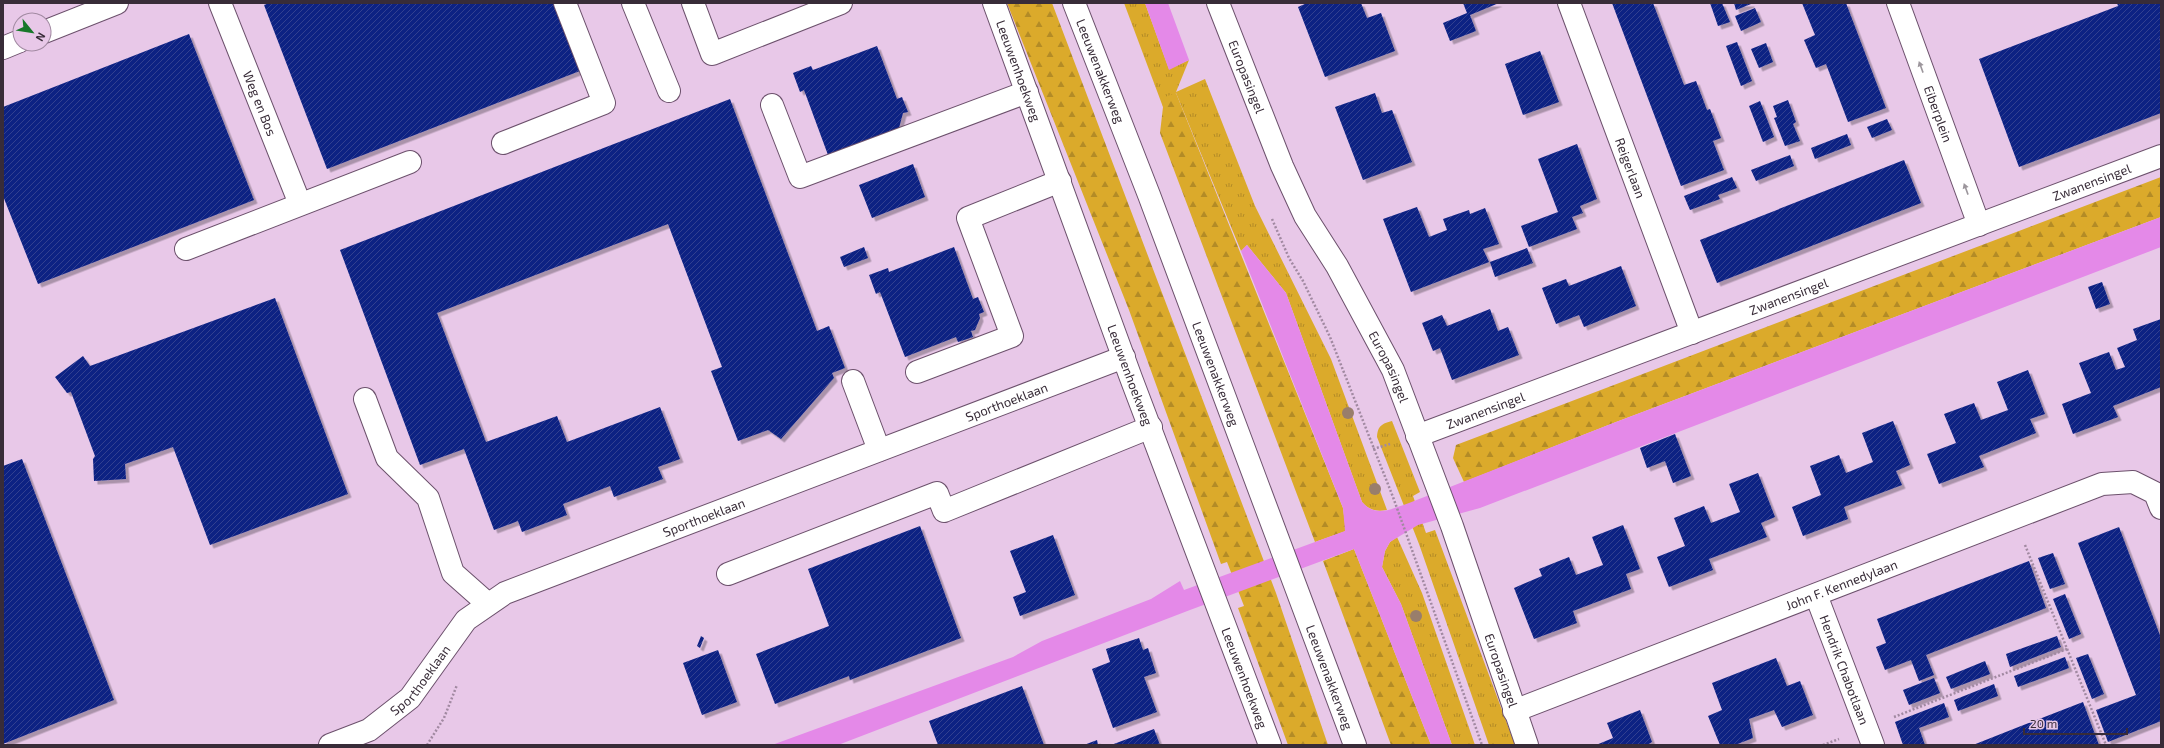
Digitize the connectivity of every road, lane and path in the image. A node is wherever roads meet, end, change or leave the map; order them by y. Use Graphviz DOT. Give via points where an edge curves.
graph roads {
  1 [pos="117,3"];
  2 [pos="220,3"];
  3 [pos="565,3"];
  4 [pos="633,3"];
  5 [pos="693,3"];
  6 [pos="841,3"];
  7 [pos="994,3"];
  8 [pos="1074,3"];
  9 [pos="1218,3"];
  10 [pos="1569,3"];
  11 [pos="1898,3"];
  12 [pos="52,29"];
  13 [pos="669,91"];
  14 [pos="1027,92"];
  15 [pos="772,105"];
  16 [pos="503,143"];
  17 [pos="2161,156"];
  18 [pos="410,162"];
  19 [pos="1060,182"];
  20 [pos="300,204"];
  21 [pos="1271,218"];
  22 [pos="1979,225"];
  23 [pos="186,249"];
  24 [pos="1692,332"];
  25 [pos="1124,357"];
  26 [pos="917,372"];
  27 [pos="853,382"];
  28 [pos="365,399"];
  29 [pos="1151,427"];
  30 [pos="1417,436"];
  31 [pos="879,450"];
  32 [pos="2161,508"];
  33 [pos="2014,520"];
  34 [pos="728,574"];
  35 [pos="1816,595"];
  36 [pos="488,604"];
  37 [pos="2067,649"];
  38 [pos="1514,711"];
  39 [pos="1870,737"];
  40 [pos="330,745"];
  41 [pos="1270,745"];
  42 [pos="1355,745"];
  43 [pos="1482,745"];
  44 [pos="1527,745"];
  45 [pos="1823,745"];
  46 [pos="2106,745"];
  1 -- 12 [label="street"];
  2 -- 20 [label="street, Weg en Bos"];
  3 -- 16 [label="street" via="604,104"];
  4 -- 13 [label="street"];
  5 -- 6 [label="street" via="712,54"];
  7 -- 14 [label="street, Leeuwenhoekweg"];
  8 -- 42 [label="street, Leeuwenakkerweg" via="1149,194"];
  9 -- 30 [label="street, Europasingel" via="1304,216 1337,266 1370,324 1393,370"];
  10 -- 24 [label="street, Reigerlaan"];
  22 -- 11 [label="street, Eiberplein, one-way"];
  14 -- 15 [label="street" via="800,177"];
  14 -- 19 [label="street, Leeuwenhoekweg"];
  17 -- 22 [label="street, Zwanensingel"];
  18 -- 20 [label="street"];
  19 -- 25 [label="street, Leeuwenhoekweg"];
  19 -- 26 [label="street" via="968,218 1012,336"];
  20 -- 23 [label="street"];
  21 -- 43 [label="path" via="1330,337 1393,497"];
  22 -- 24 [label="street, Zwanensingel"];
  24 -- 30 [label="street, Zwanensingel"];
  25 -- 29 [label="street, Leeuwenhoekweg"];
  25 -- 31 [label="street, Sporthoeklaan"];
  27 -- 31 [label="street"];
  28 -- 36 [label="street" via="387,458 428,498 453,573"];
  29 -- 34 [label="street" via="944,511 937,494"];
  29 -- 41 [label="street, Leeuwenhoekweg"];
  30 -- 38 [label="street, Europasingel" via="1452,526"];
  31 -- 36 [label="street, Sporthoeklaan" via="505,593"];
  32 -- 33 [label="street, John F. Kennedylaan" via="2155,493 2133,482 2102,484"];
  33 -- 35 [label="street, John F. Kennedylaan"];
  33 -- 37 [label="path"];
  35 -- 38 [label="street, John F. Kennedylaan"];
  35 -- 39 [label="street, Hendrik Chabotlaan"];
  36 -- 40 [label="street, Sporthoeklaan" via="466,620 410,698 368,730"];
  37 -- 39 [label="path"];
  37 -- 46 [label="path"];
  38 -- 44 [label="street, Europasingel"];
  39 -- 45 [label="path"];
}
